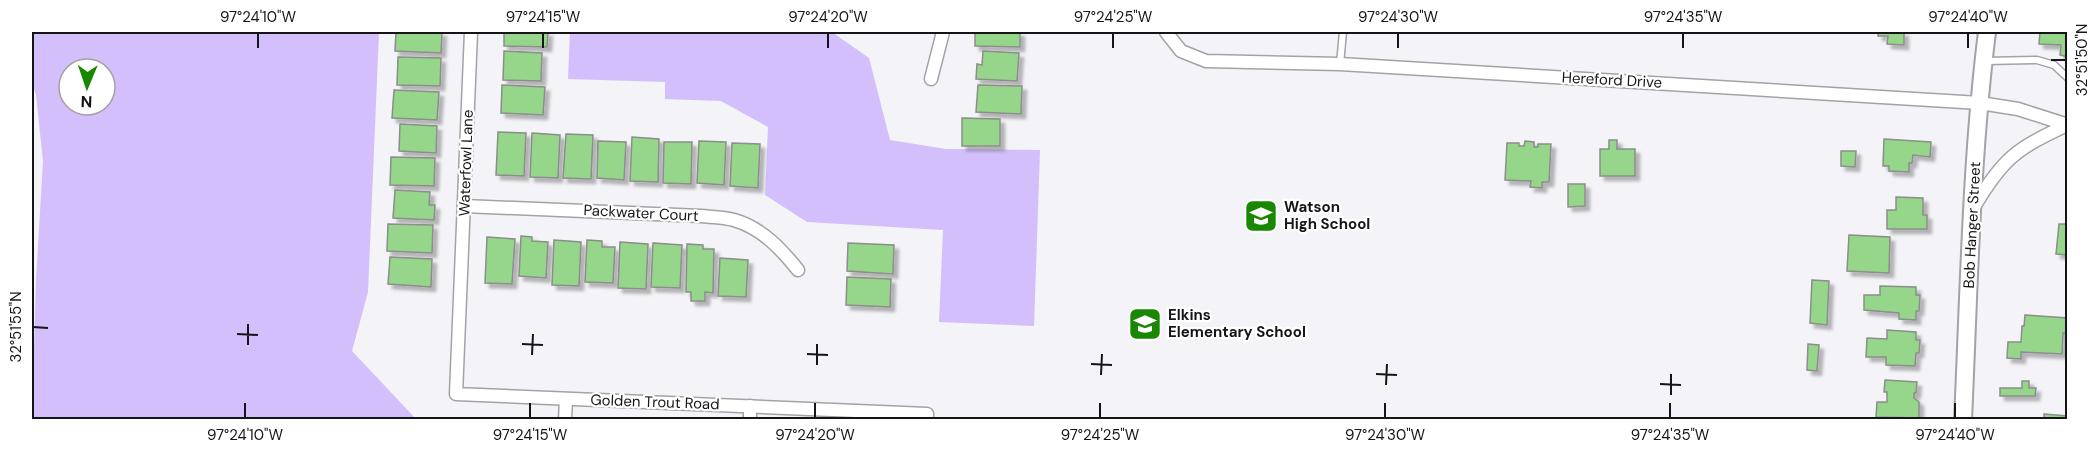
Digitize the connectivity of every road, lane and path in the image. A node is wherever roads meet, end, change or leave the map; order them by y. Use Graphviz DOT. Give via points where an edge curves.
graph roads {
  1 [pos="471,32"];
  2 [pos="943,32"];
  3 [pos="1166,32"];
  4 [pos="1343,32"];
  5 [pos="1987,32"];
  6 [pos="1984,61"];
  7 [pos="1340,64"];
  8 [pos="2067,78"];
  9 [pos="931,79"];
  10 [pos="1980,103"];
  11 [pos="2067,124"];
  12 [pos="464,206"];
  13 [pos="1972,211"];
  14 [pos="798,270"];
  15 [pos="456,394"];
  16 [pos="566,399"];
  17 [pos="750,406"];
  18 [pos="927,417"];
  19 [pos="565,420"];
  20 [pos="750,420"];
  21 [pos="1963,420"];
  1 -- 12 [label="street, Waterfowl Lane"];
  2 -- 9 [label="street"];
  3 -- 7 [label="street, Hereford Drive" via="1181,51 1206,61"];
  4 -- 7 [label="lane"];
  5 -- 6 [label="street, Bob Hanger Street"];
  6 -- 8 [label="lane" via="2037,60 2054,65"];
  6 -- 10 [label="street, Bob Hanger Street"];
  7 -- 10 [label="street, Hereford Drive"];
  10 -- 11 [label="street, Hereford Drive" via="2018,108"];
  10 -- 13 [label="street, Bob Hanger Street"];
  11 -- 13 [label="street, Hereford Drive" via="2016,152 2000,166"];
  12 -- 14 [label="street, Packwater Court" via="734,220 776,243"];
  12 -- 15 [label="street, Waterfowl Lane"];
  13 -- 21 [label="street, Bob Hanger Street"];
  15 -- 16 [label="street, Golden Trout Road"];
  16 -- 17 [label="street, Golden Trout Road"];
  16 -- 19 [label="street"];
  17 -- 18 [label="street, Golden Trout Road"];
  17 -- 20 [label="street"];
}
